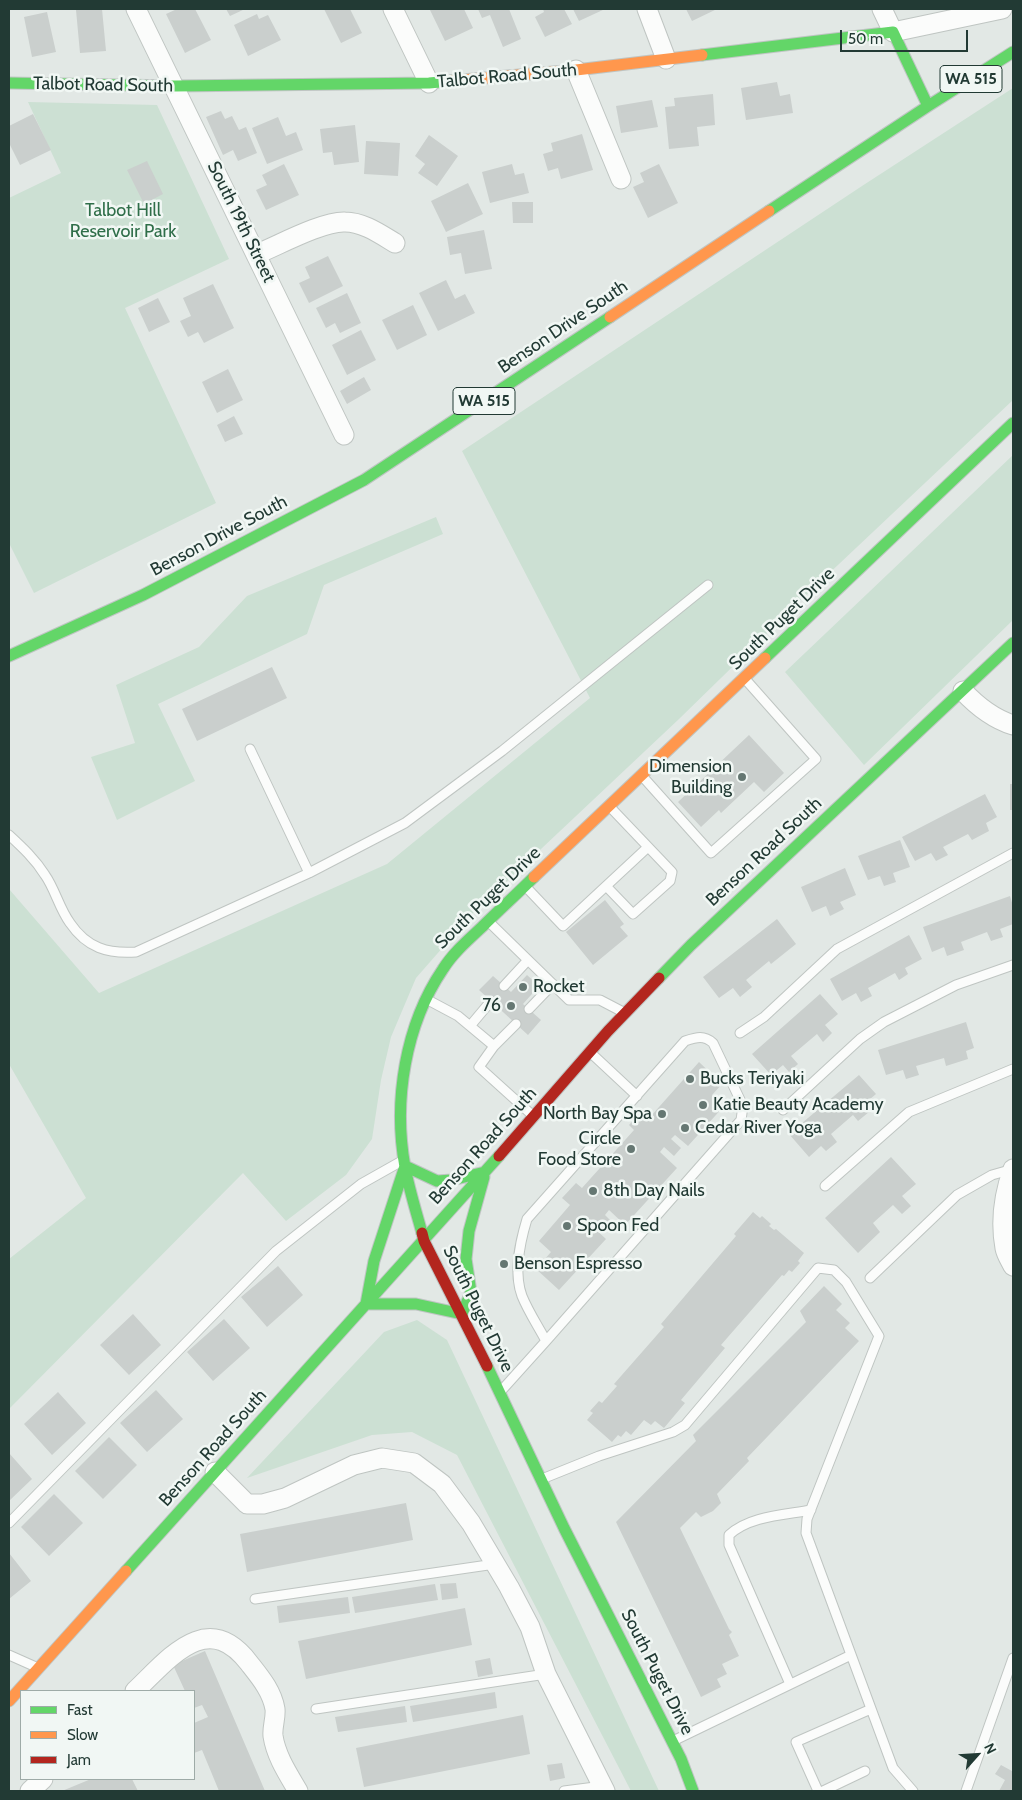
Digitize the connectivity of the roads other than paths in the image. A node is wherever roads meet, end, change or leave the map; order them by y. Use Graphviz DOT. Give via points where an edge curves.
graph roads {
  1 [pos="136,9"];
  2 [pos="393,9"];
  3 [pos="647,9"];
  4 [pos="882,9"];
  5 [pos="1002,9"];
  6 [pos="892,32"];
  7 [pos="1013,52"];
  8 [pos="666,59"];
  9 [pos="576,70"];
  10 [pos="10,81"];
  11 [pos="429,83"];
  12 [pos="175,86"];
  13 [pos="928,106"];
  14 [pos="621,179"];
  15 [pos="395,243"];
  16 [pos="257,254"];
  17 [pos="1013,423"];
  18 [pos="344,435"];
  19 [pos="708,585"];
  20 [pos="1013,643"];
  21 [pos="9,656"];
  22 [pos="744,678"];
  23 [pos="963,691"];
  24 [pos="1013,725"];
  25 [pos="250,749"];
  26 [pos="642,776"];
  27 [pos="609,806"];
  28 [pos="9,834"];
  29 [pos="648,847"];
  30 [pos="1013,853"];
  31 [pos="309,873"];
  32 [pos="525,886"];
  33 [pos="606,886"];
  34 [pos="488,921"];
  35 [pos="528,960"];
  36 [pos="1013,965"];
  37 [pos="552,984"];
  38 [pos="504,986"];
  39 [pos="426,999"];
  40 [pos="491,1001"];
  41 [pos="529,1009"];
  42 [pos="625,1013"];
  43 [pos="516,1024"];
  44 [pos="470,1026"];
  45 [pos="740,1033"];
  46 [pos="494,1046"];
  47 [pos="590,1052"];
  48 [pos="1013,1069"];
  49 [pos="636,1096"];
  50 [pos="783,1110"];
  51 [pos="533,1116"];
  52 [pos="404,1162"];
  53 [pos="1013,1169"];
  54 [pos="485,1172"];
  55 [pos="826,1186"];
  56 [pos="424,1241"];
  57 [pos="1013,1266"];
  58 [pos="870,1278"];
  59 [pos="366,1304"];
  60 [pos="462,1314"];
  61 [pos="546,1341"];
  62 [pos="500,1393"];
  63 [pos="215,1472"];
  64 [pos="541,1480"];
  65 [pos="811,1510"];
  66 [pos="9,1524"];
  67 [pos="494,1564"];
  68 [pos="256,1599"];
  69 [pos="9,1655"];
  70 [pos="851,1655"];
  71 [pos="1013,1658"];
  72 [pos="38,1668"];
  73 [pos="546,1674"];
  74 [pos="790,1684"];
  75 [pos="137,1690"];
  76 [pos="9,1701"];
  77 [pos="316,1709"];
  78 [pos="871,1709"];
  79 [pos="672,1741"];
  80 [pos="865,1771"];
  81 [pos="42,1780"];
  82 [pos="604,1789"];
  83 [pos="30,1791"];
  84 [pos="298,1791"];
  85 [pos="564,1791"];
  86 [pos="693,1791"];
  87 [pos="818,1791"];
  88 [pos="823,1791"];
  89 [pos="913,1791"];
  90 [pos="966,1791"];
  1 -- 12 [label="street, South 19th Street"];
  2 -- 11 [label="street"];
  3 -- 8 [label="street"];
  4 -- 6 [label="street"];
  5 -- 6 [label="street, Talbot Road South"];
  6 -- 8 [label="street, Talbot Road South"];
  6 -- 13 [label="street"];
  7 -- 13 [label="street, Benson Drive South / WA 515"];
  8 -- 9 [label="street, Talbot Road South"];
  9 -- 11 [label="street, Talbot Road South"];
  9 -- 14 [label="street"];
  10 -- 12 [label="street, Talbot Road South"];
  11 -- 12 [label="street, Talbot Road South"];
  12 -- 16 [label="street, South 19th Street"];
  13 -- 21 [label="street, Benson Drive South / WA 515" via="364,480 143,595"];
  15 -- 16 [label="street" via="361,225 329,223"];
  16 -- 18 [label="street, South 19th Street"];
  17 -- 22 [label="street, South Puget Drive"];
  19 -- 31 [label="lane" via="502,751 405,822"];
  20 -- 23 [label="street, Benson Road South"];
  22 -- 26 [label="street, South Puget Drive"];
  22 -- 26 [label="lane" via="816,759 711,853"];
  23 -- 24 [label="street" via="974,703"];
  23 -- 42 [label="street, Benson Road South" via="691,945"];
  25 -- 31 [label="lane"];
  26 -- 27 [label="street, South Puget Drive"];
  27 -- 29 [label="lane"];
  27 -- 32 [label="street, South Puget Drive"];
  28 -- 31 [label="lane" via="46,876 70,923 99,949 118,953 136,952"];
  29 -- 33 [label="lane"];
  29 -- 33 [label="lane" via="672,872 670,881 633,914"];
  30 -- 45 [label="lane" via="837,948 764,1017"];
  32 -- 33 [label="lane" via="563,926"];
  32 -- 34 [label="street, South Puget Drive"];
  34 -- 35 [label="lane"];
  34 -- 39 [label="street, South Puget Drive" via="443,968"];
  35 -- 37 [label="lane"];
  35 -- 38 [label="lane"];
  36 -- 50 [label="lane" via="956,985 884,1022 860,1039"];
  37 -- 41 [label="lane"];
  37 -- 42 [label="lane" via="569,1000 600,1000"];
  39 -- 44 [label="lane"];
  39 -- 52 [label="street, South Puget Drive" via="413,1030 404,1066 400,1103"];
  40 -- 44 [label="lane"];
  42 -- 47 [label="street, Benson Road South"];
  43 -- 46 [label="lane"];
  44 -- 46 [label="lane"];
  46 -- 51 [label="lane" via="479,1067"];
  47 -- 49 [label="lane"];
  47 -- 51 [label="street, Benson Road South"];
  48 -- 55 [label="lane" via="909,1112"];
  49 -- 61 [label="lane" via="528,1219 519,1256 519,1279 522,1295"];
  49 -- 61 [label="lane" via="685,1041 707,1038 713,1043 743,1114"];
  51 -- 54 [label="street, Benson Road South"];
  52 -- 54 [label="street" via="437,1181"];
  52 -- 56 [label="street, South Puget Drive"];
  52 -- 59 [label="street" via="374,1261"];
  52 -- 66 [label="lane" via="361,1184 276,1251"];
  53 -- 57 [label="street" via="1004,1206 1005,1249"];
  53 -- 58 [label="lane" via="992,1175 958,1195"];
  54 -- 56 [label="street, Benson Road South"];
  54 -- 60 [label="street" via="469,1231 466,1259 470,1292"];
  56 -- 59 [label="street, Benson Road South"];
  56 -- 60 [label="street, South Puget Drive"];
  59 -- 60 [label="street" via="416,1304"];
  59 -- 63 [label="street, Benson Road South"];
  60 -- 62 [label="street, South Puget Drive"];
  61 -- 62 [label="lane"];
  62 -- 64 [label="street, South Puget Drive"];
  63 -- 67 [label="street" via="247,1504 263,1504 285,1498 354,1465 382,1458 414,1463 442,1484 471,1523"];
  63 -- 72 [label="street, Benson Road South"];
  64 -- 65 [label="lane" via="685,1425 818,1268 834,1270 846,1282 880,1336"];
  64 -- 79 [label="street, South Puget Drive"];
  65 -- 70 [label="lane" via="806,1533"];
  65 -- 74 [label="lane" via="752,1522 729,1535 728,1544"];
  67 -- 68 [label="lane"];
  67 -- 73 [label="street" via="530,1627"];
  69 -- 72 [label="lane"];
  70 -- 74 [label="lane"];
  70 -- 78 [label="lane"];
  71 -- 90 [label="lane"];
  72 -- 76 [label="street, Benson Road South"];
  73 -- 77 [label="lane"];
  73 -- 82 [label="street"];
  74 -- 79 [label="lane"];
  75 -- 84 [label="street" via="181,1648 200,1639 220,1639 238,1649 268,1688 275,1710 273,1735 280,1761"];
  78 -- 87 [label="lane" via="796,1742"];
  78 -- 89 [label="lane" via="893,1768"];
  79 -- 86 [label="street, South Puget Drive"];
  80 -- 88 [label="lane"];
  81 -- 83 [label="street"];
  82 -- 85 [label="lane"];
}
